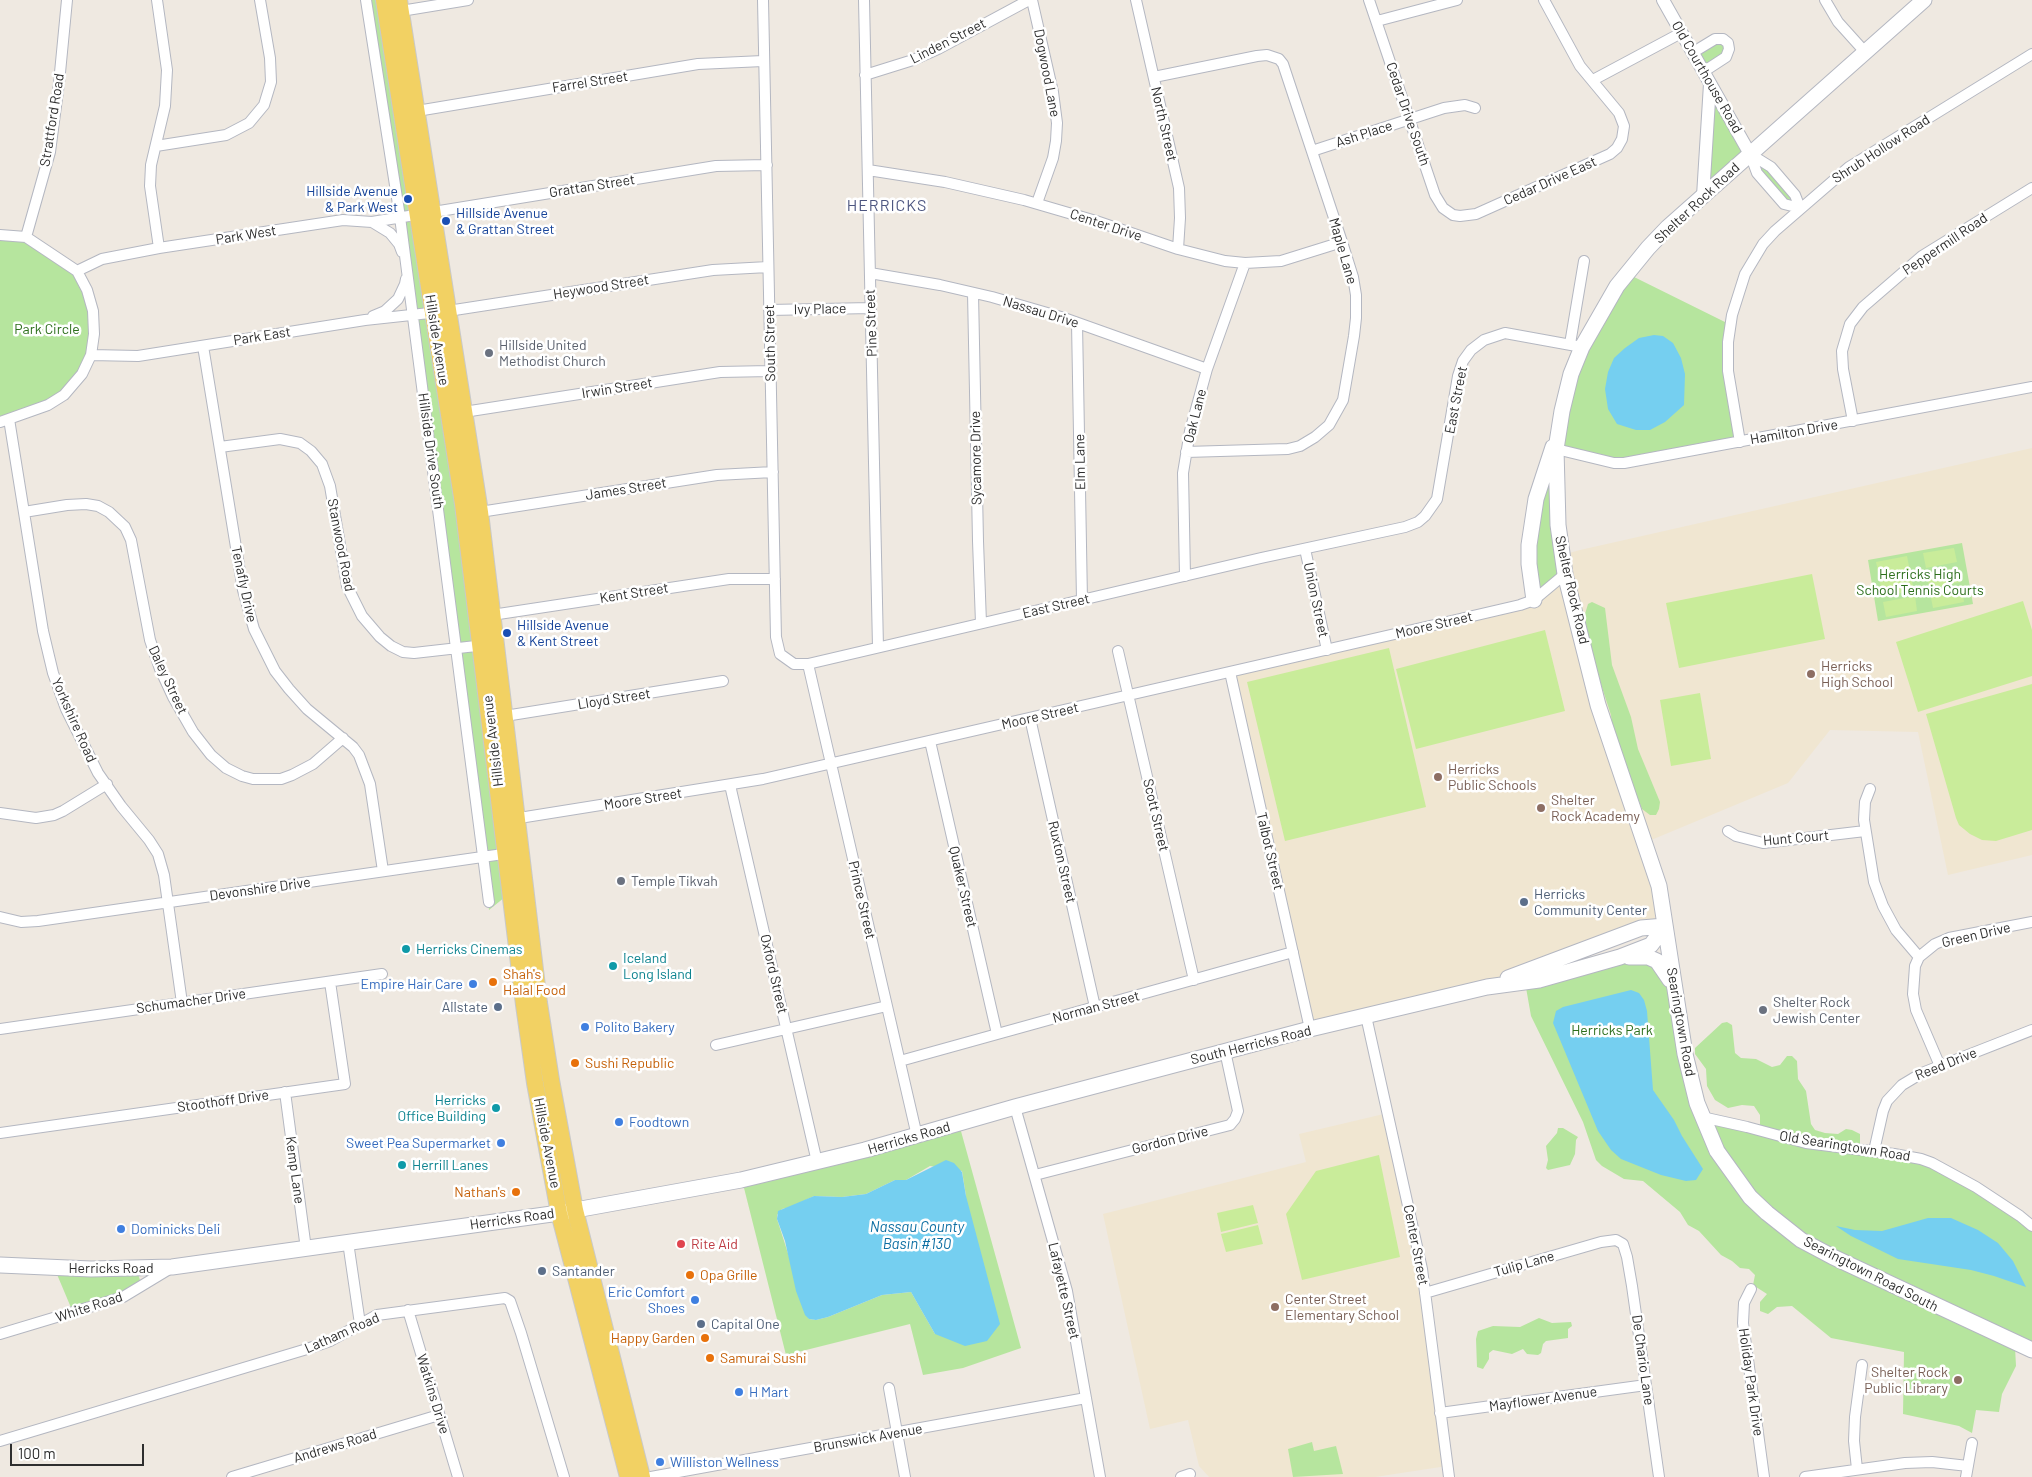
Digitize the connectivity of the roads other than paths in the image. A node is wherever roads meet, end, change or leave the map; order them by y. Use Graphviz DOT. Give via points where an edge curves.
graph roads {
  1 [pos="66,0"];
  2 [pos="157,0"];
  3 [pos="260,0"];
  4 [pos="366,0"];
  5 [pos="384,0"];
  6 [pos="468,0"];
  7 [pos="763,0"];
  8 [pos="864,0"];
  9 [pos="1030,0"];
  10 [pos="1136,0"];
  11 [pos="1369,0"];
  12 [pos="1457,0"];
  13 [pos="1544,0"];
  14 [pos="1663,0"];
  15 [pos="1825,0"];
  16 [pos="1924,0"];
  17 [pos="400,6"];
  18 [pos="1377,21"];
  19 [pos="1681,33"];
  20 [pos="1692,52"];
  21 [pos="1865,52"];
  22 [pos="2032,54"];
  23 [pos="763,61"];
  24 [pos="1703,72"];
  25 [pos="865,76"];
  26 [pos="1154,77"];
  27 [pos="1593,80"];
  28 [pos="1710,84"];
  29 [pos="1474,108"];
  30 [pos="417,110"];
  31 [pos="1409,119"];
  32 [pos="156,146"];
  33 [pos="1312,151"];
  34 [pos="1750,154"];
  35 [pos="767,164"];
  36 [pos="868,170"];
  37 [pos="2032,188"];
  38 [pos="1702,196"];
  39 [pos="1037,203"];
  40 [pos="1800,208"];
  41 [pos="425,213"];
  42 [pos="1460,216"];
  43 [pos="400,217"];
  44 [pos="372,222"];
  45 [pos="0,235"];
  46 [pos="26,237"];
  47 [pos="1342,242"];
  48 [pos="159,248"];
  49 [pos="1178,249"];
  50 [pos="1584,261"];
  51 [pos="406,263"];
  52 [pos="1245,263"];
  53 [pos="768,267"];
  54 [pos="77,271"];
  55 [pos="870,273"];
  56 [pos="974,293"];
  57 [pos="870,308"];
  58 [pos="769,310"];
  59 [pos="441,312"];
  60 [pos="413,315"];
  61 [pos="366,320"];
  62 [pos="1077,323"];
  63 [pos="1576,345"];
  64 [pos="203,346"];
  65 [pos="91,355"];
  66 [pos="1207,369"];
  67 [pos="770,371"];
  68 [pos="2032,387"];
  69 [pos="464,412"];
  70 [pos="4,421"];
  71 [pos="1853,421"];
  72 [pos="1740,442"];
  73 [pos="1557,444"];
  74 [pos="220,446"];
  75 [pos="1186,452"];
  76 [pos="773,472"];
  77 [pos="24,512"];
  78 [pos="480,512"];
  79 [pos="1305,549"];
  80 [pos="1565,574"];
  81 [pos="1185,576"];
  82 [pos="775,579"];
  83 [pos="1082,600"];
  84 [pos="1534,600"];
  85 [pos="492,614"];
  86 [pos="981,623"];
  87 [pos="489,644"];
  88 [pos="878,647"];
  89 [pos="457,649"];
  90 [pos="1327,650"];
  91 [pos="1118,651"];
  92 [pos="808,664"];
  93 [pos="1230,672"];
  94 [pos="723,681"];
  95 [pos="1128,695"];
  96 [pos="505,716"];
  97 [pos="1030,718"];
  98 [pos="343,738"];
  99 [pos="930,741"];
  100 [pos="831,764"];
  101 [pos="107,784"];
  102 [pos="730,785"];
  103 [pos="1870,789"];
  104 [pos="0,813"];
  105 [pos="509,819"];
  106 [pos="1865,831"];
  107 [pos="1728,832"];
  108 [pos="513,852"];
  109 [pos="483,857"];
  110 [pos="383,871"];
  111 [pos="168,902"];
  112 [pos="489,902"];
  113 [pos="0,917"];
  114 [pos="2032,922"];
  115 [pos="1665,926"];
  116 [pos="1293,952"];
  117 [pos="1620,957"];
  118 [pos="1919,957"];
  119 [pos="382,974"];
  120 [pos="1194,980"];
  121 [pos="330,982"];
  122 [pos="1673,984"];
  123 [pos="1487,987"];
  124 [pos="182,1002"];
  125 [pos="887,1006"];
  126 [pos="1095,1007"];
  127 [pos="1366,1016"];
  128 [pos="0,1029"];
  129 [pos="786,1029"];
  130 [pos="1310,1029"];
  131 [pos="2032,1030"];
  132 [pos="997,1034"];
  133 [pos="716,1045"];
  134 [pos="1225,1051"];
  135 [pos="900,1061"];
  136 [pos="1940,1066"];
  137 [pos="285,1092"];
  138 [pos="1015,1108"];
  139 [pos="1702,1117"];
  140 [pos="0,1133"];
  141 [pos="917,1136"];
  142 [pos="1874,1151"];
  143 [pos="817,1162"];
  144 [pos="1035,1175"];
  145 [pos="567,1212"];
  146 [pos="2032,1226"];
  147 [pos="348,1242"];
  148 [pos="1623,1244"];
  149 [pos="306,1248"];
  150 [pos="0,1265"];
  151 [pos="172,1268"];
  152 [pos="1752,1289"];
  153 [pos="1425,1293"];
  154 [pos="408,1310"];
  155 [pos="360,1324"];
  156 [pos="0,1334"];
  157 [pos="2032,1350"];
  158 [pos="1862,1365"];
  159 [pos="1646,1385"];
  160 [pos="889,1388"];
  161 [pos="1086,1398"];
  162 [pos="1440,1413"];
  163 [pos="439,1415"];
  164 [pos="897,1432"];
  165 [pos="0,1441"];
  166 [pos="1972,1443"];
  167 [pos="1968,1466"];
  168 [pos="1856,1469"];
  169 [pos="1832,1475"];
  170 [pos="232,1477"];
  171 [pos="458,1477"];
  172 [pos="564,1477"];
  173 [pos="628,1477"];
  174 [pos="642,1477"];
  175 [pos="651,1477"];
  176 [pos="905,1477"];
  177 [pos="1100,1477"];
  178 [pos="1449,1477"];
  179 [pos="1659,1477"];
  180 [pos="1764,1477"];
  181 [pos="1805,1477"];
  182 [pos="1966,1477"];
  1 -- 46 [label="street, Strattford Road" via="51,144"];
  2 -- 32 [label="street" via="167,70 165,106"];
  3 -- 32 [label="street" via="271,82 264,105 249,123 226,135"];
  4 -- 43 [label="street, Hillside Drive South"];
  5 -- 41 [label="main road, Hillside Avenue"];
  6 -- 17 [label="street"];
  7 -- 23 [label="street, South Street"];
  8 -- 25 [label="street, Pine Street"];
  9 -- 25 [label="street, Linden Street" via="938,50"];
  9 -- 39 [label="street, Dogwood Lane" via="1053,92 1057,124 1053,158"];
  10 -- 26 [label="street, North Street"];
  11 -- 18 [label="street, Cedar Drive South"];
  12 -- 18 [label="street"];
  13 -- 27 [label="street" via="1580,66"];
  14 -- 19 [label="street, Old Courthouse Road"];
  15 -- 21 [label="street" via="1838,22"];
  16 -- 21 [label="main road, Shelter Rock Road"];
  17 -- 30 [label="main road, Hillside Avenue"];
  18 -- 31 [label="street, Cedar Drive South"];
  19 -- 20 [label="street, Old Courthouse Road"];
  19 -- 27 [label="street"];
  20 -- 24 [label="street, Old Courthouse Road"];
  20 -- 24 [label="street" via="1717,38 1728,43 1726,57"];
  21 -- 34 [label="main road, Shelter Rock Road"];
  22 -- 40 [label="street, Shrub Hollow Road" via="1849,167"];
  23 -- 30 [label="street, Farrel Street" via="698,64"];
  23 -- 35 [label="street, South Street"];
  24 -- 28 [label="street, Old Courthouse Road"];
  25 -- 36 [label="street, Pine Street"];
  26 -- 33 [label="street, Maple Lane" via="1257,56 1274,56 1283,64"];
  26 -- 49 [label="street, North Street" via="1179,188"];
  27 -- 42 [label="street, Cedar Drive East" via="1619,113 1624,126 1622,139 1610,154 1476,214"];
  28 -- 34 [label="street, Old Courthouse Road"];
  28 -- 38 [label="street"];
  29 -- 31 [label="street, Ash Place" via="1465,105 1444,108"];
  30 -- 41 [label="main road, Hillside Avenue"];
  31 -- 33 [label="street, Ash Place"];
  31 -- 42 [label="street, Cedar Drive South" via="1435,195 1442,208"];
  32 -- 48 [label="street" via="150,186"];
  33 -- 47 [label="street, Maple Lane"];
  34 -- 38 [label="main road, Shelter Rock Road"];
  34 -- 40 [label="street" via="1758,173 1784,204"];
  35 -- 41 [label="street, Grattan Street" via="716,166"];
  35 -- 53 [label="street, South Street"];
  36 -- 39 [label="street, Center Drive" via="945,182"];
  36 -- 55 [label="street, Pine Street"];
  37 -- 71 [label="street, Peppermill Road" via="1922,256 1863,307 1850,324 1842,351"];
  38 -- 63 [label="main road, Shelter Rock Road" via="1626,273"];
  39 -- 49 [label="street, Center Drive"];
  40 -- 72 [label="street, Shrub Hollow Road" via="1756,254 1745,274 1732,315 1728,371"];
  41 -- 43 [label="street, Park West"];
  41 -- 59 [label="main road, Hillside Avenue"];
  43 -- 44 [label="street, Park West"];
  43 -- 51 [label="street, Hillside Drive South"];
  44 -- 48 [label="street, Park West" via="343,220"];
  44 -- 51 [label="street" via="390,232"];
  45 -- 46 [label="street"];
  46 -- 54 [label="street"];
  47 -- 52 [label="street, Center Drive" via="1281,261"];
  47 -- 75 [label="street, Maple Lane" via="1353,277 1356,318 1342,400 1334,418 1315,437 1288,449"];
  48 -- 54 [label="street, Park West" via="102,259"];
  49 -- 52 [label="street, Center Drive"];
  50 -- 63 [label="street"];
  51 -- 60 [label="street, Hillside Drive South"];
  51 -- 61 [label="street" via="405,284 398,300"];
  52 -- 66 [label="street, Oak Lane"];
  53 -- 58 [label="street, South Street"];
  53 -- 59 [label="street, Heywood Street" via="712,270"];
  54 -- 65 [label="street" via="87,290 92,310 94,334"];
  55 -- 56 [label="street, Nassau Drive"];
  55 -- 57 [label="street, Pine Street"];
  56 -- 62 [label="street, Nassau Drive"];
  56 -- 86 [label="street, Sycamore Drive"];
  57 -- 58 [label="street, Ivy Place"];
  57 -- 88 [label="street, Pine Street"];
  58 -- 67 [label="street, South Street"];
  59 -- 60 [label="street, Park East"];
  59 -- 69 [label="main road, Hillside Avenue"];
  59 -- 87 [label="main road, Hillside Avenue" via="463,504"];
  60 -- 61 [label="street, Park East"];
  60 -- 89 [label="street, Hillside Drive South"];
  61 -- 64 [label="street, Park East"];
  62 -- 66 [label="street, Nassau Drive"];
  62 -- 83 [label="street, Elm Lane"];
  63 -- 73 [label="main road, Shelter Rock Road"];
  63 -- 79 [label="street, East Street" via="1505,333 1484,340 1471,350 1458,376 1441,480 1432,508 1418,522 1405,527"];
  64 -- 65 [label="street, Park East" via="138,356"];
  64 -- 74 [label="street, Tenafly Drive"];
  65 -- 70 [label="street" via="82,374 64,395 48,405"];
  66 -- 75 [label="street, Oak Lane"];
  67 -- 69 [label="street, Irwin Street" via="720,372"];
  67 -- 76 [label="street, South Street"];
  68 -- 71 [label="street, Hamilton Drive"];
  69 -- 78 [label="main road, Hillside Avenue"];
  70 -- 77 [label="street, Yorkshire Road"];
  71 -- 72 [label="street, Hamilton Drive"];
  72 -- 73 [label="street, Hamilton Drive" via="1620,464"];
  73 -- 80 [label="main road, Shelter Rock Road" via="1558,525"];
  73 -- 84 [label="main road" via="1547,462 1534,508 1529,545"];
  74 -- 89 [label="street, Stanwood Road" via="280,439 312,451 327,476 347,586 362,616 380,637 403,652"];
  74 -- 98 [label="street, Tenafly Drive" via="243,590 254,629 275,671 289,689"];
  75 -- 81 [label="street, Oak Lane" via="1182,497"];
  76 -- 78 [label="street, James Street" via="717,475"];
  76 -- 82 [label="street, South Street"];
  77 -- 98 [label="street, Daley Street" via="86,504 110,512 125,527 132,540 150,640 160,670 193,732 226,768 253,779 281,779 313,764"];
  77 -- 101 [label="street, Yorkshire Road" via="53,673 79,739"];
  78 -- 85 [label="main road, Hillside Avenue"];
  79 -- 81 [label="street, East Street"];
  79 -- 90 [label="street, Union Street"];
  80 -- 84 [label="street, Moore Street"];
  80 -- 115 [label="main road, Shelter Rock Road" via="1598,704 1659,886"];
  81 -- 83 [label="street, East Street"];
  82 -- 85 [label="street, Kent Street" via="729,578"];
  82 -- 92 [label="street, South Street" via="778,650 794,664"];
  83 -- 86 [label="street, East Street"];
  84 -- 90 [label="street, Moore Street"];
  85 -- 87 [label="main road, Hillside Avenue"];
  86 -- 88 [label="street, East Street"];
  87 -- 89 [label="street, Stanwood Road"];
  87 -- 96 [label="main road, Hillside Avenue"];
  87 -- 105 [label="main road, Hillside Avenue"];
  88 -- 92 [label="street, East Street"];
  89 -- 109 [label="street, Hillside Drive South"];
  90 -- 93 [label="street, Moore Street"];
  91 -- 95 [label="street, Scott Street"];
  92 -- 100 [label="street, Prince Street"];
  93 -- 95 [label="street, Moore Street"];
  93 -- 116 [label="street, Talbot Street"];
  94 -- 96 [label="street, Lloyd Street"];
  95 -- 97 [label="street, Moore Street"];
  95 -- 120 [label="street, Scott Street"];
  96 -- 105 [label="main road, Hillside Avenue"];
  97 -- 99 [label="street, Moore Street"];
  97 -- 126 [label="street, Ruxton Street"];
  98 -- 110 [label="street, Tenafly Drive" via="359,756 367,773"];
  99 -- 100 [label="street, Moore Street"];
  99 -- 132 [label="street, Quaker Street"];
  100 -- 102 [label="street, Moore Street"];
  100 -- 125 [label="street, Prince Street"];
  101 -- 104 [label="street" via="54,815 36,818"];
  101 -- 111 [label="street, Yorkshire Road" via="158,854"];
  102 -- 105 [label="street, Moore Street"];
  102 -- 129 [label="street, Oxford Street"];
  103 -- 106 [label="street" via="1864,810"];
  105 -- 108 [label="main road, Hillside Avenue"];
  106 -- 107 [label="street, Hunt Court" via="1763,843"];
  106 -- 118 [label="street" via="1874,882 1883,906 1896,930"];
  108 -- 109 [label="street, Devonshire Drive"];
  108 -- 145 [label="main road, Hillside Avenue" via="545,1042"];
  109 -- 110 [label="street, Devonshire Drive"];
  109 -- 112 [label="street, Hillside Drive South"];
  110 -- 111 [label="street, Devonshire Drive"];
  111 -- 113 [label="street, Devonshire Drive" via="38,921 20,922"];
  111 -- 124 [label="street, Yorkshire Road"];
  114 -- 118 [label="street, Green Drive" via="1949,938"];
  115 -- 117 [label="main road, South Herricks Road" via="1651,945"];
  115 -- 122 [label="main road, Searingtown Road"];
  115 -- 123 [label="main road, South Herricks Road" via="1641,928"];
  116 -- 120 [label="street, Norman Street"];
  116 -- 130 [label="street, Talbot Street"];
  117 -- 122 [label="main road" via="1648,957 1658,961"];
  117 -- 123 [label="main road, South Herricks Road" via="1539,980"];
  118 -- 136 [label="street" via="1915,966 1913,994 1916,1010"];
  119 -- 121 [label="street, Schumacher Drive"];
  120 -- 126 [label="street, Norman Street"];
  121 -- 124 [label="street, Schumacher Drive"];
  121 -- 137 [label="street, Stoothoff Drive" via="345,1084"];
  122 -- 139 [label="main road, Searingtown Road" via="1684,1054"];
  123 -- 127 [label="main road, South Herricks Road"];
  124 -- 128 [label="street, Schumacher Drive"];
  125 -- 129 [label="street"];
  125 -- 135 [label="street, Prince Street"];
  126 -- 132 [label="street, Norman Street"];
  127 -- 130 [label="main road, South Herricks Road"];
  127 -- 153 [label="street, Center Street"];
  129 -- 133 [label="street"];
  129 -- 143 [label="street, Oxford Street"];
  130 -- 134 [label="main road, South Herricks Road"];
  131 -- 136 [label="street, Reed Drive"];
  132 -- 135 [label="street, Norman Street"];
  134 -- 138 [label="main road, South Herricks Road"];
  134 -- 144 [label="street, Gordon Drive" via="1238,1111 1230,1125"];
  135 -- 141 [label="street, Prince Street"];
  136 -- 142 [label="street, Reed Drive" via="1912,1078 1892,1094 1883,1111"];
  137 -- 140 [label="street, Stoothoff Drive"];
  137 -- 149 [label="street, Kemp Lane"];
  138 -- 141 [label="main road, Herricks Road"];
  138 -- 144 [label="street, Lafayette Street"];
  139 -- 142 [label="street, Old Searingtown Road" via="1806,1143"];
  139 -- 157 [label="main road, Searingtown Road South" via="1717,1151 1740,1185 1789,1232 1833,1258"];
  141 -- 143 [label="main road, Herricks Road"];
  142 -- 146 [label="street, Old Searingtown Road" via="1932,1163 1976,1187"];
  143 -- 145 [label="main road, Herricks Road" via="741,1180"];
  144 -- 161 [label="street, Lafayette Street" via="1067,1291"];
  145 -- 147 [label="main road, Herricks Road"];
  145 -- 173 [label="main road, Hillside Avenue"];
  145 -- 174 [label="main road, Hillside Avenue"];
  147 -- 149 [label="main road, Herricks Road"];
  147 -- 155 [label="street"];
  148 -- 153 [label="street, Tulip Lane" via="1616,1240 1601,1242"];
  148 -- 159 [label="street, De Chario Lane"];
  149 -- 151 [label="main road, Herricks Road"];
  150 -- 151 [label="main road, Herricks Road"];
  151 -- 156 [label="street, White Road" via="123,1297"];
  152 -- 180 [label="street, Holiday Park Drive" via="1744,1303 1743,1323"];
  153 -- 162 [label="street, Center Street"];
  154 -- 155 [label="street, Latham Road" via="377,1315"];
  154 -- 163 [label="street, Watkins Drive"];
  154 -- 172 [label="street, Latham Road" via="501,1297 510,1301"];
  155 -- 165 [label="street, Latham Road" via="330,1341 307,1349"];
  158 -- 168 [label="street" via="1855,1416"];
  159 -- 162 [label="street, Mayflower Avenue"];
  159 -- 179 [label="street, De Chario Lane"];
  160 -- 164 [label="street"];
  161 -- 164 [label="street, Brunswick Avenue"];
  161 -- 177 [label="street, Lafayette Street"];
  162 -- 178 [label="street, Center Street"];
  163 -- 170 [label="street, Andrews Road"];
  163 -- 171 [label="street, Watkins Drive"];
  164 -- 175 [label="street, Brunswick Avenue"];
  164 -- 176 [label="street"];
  166 -- 167 [label="street"];
  167 -- 168 [label="street" via="1932,1462"];
  167 -- 182 [label="street"];
  168 -- 169 [label="street"];
  169 -- 181 [label="street"];
}
